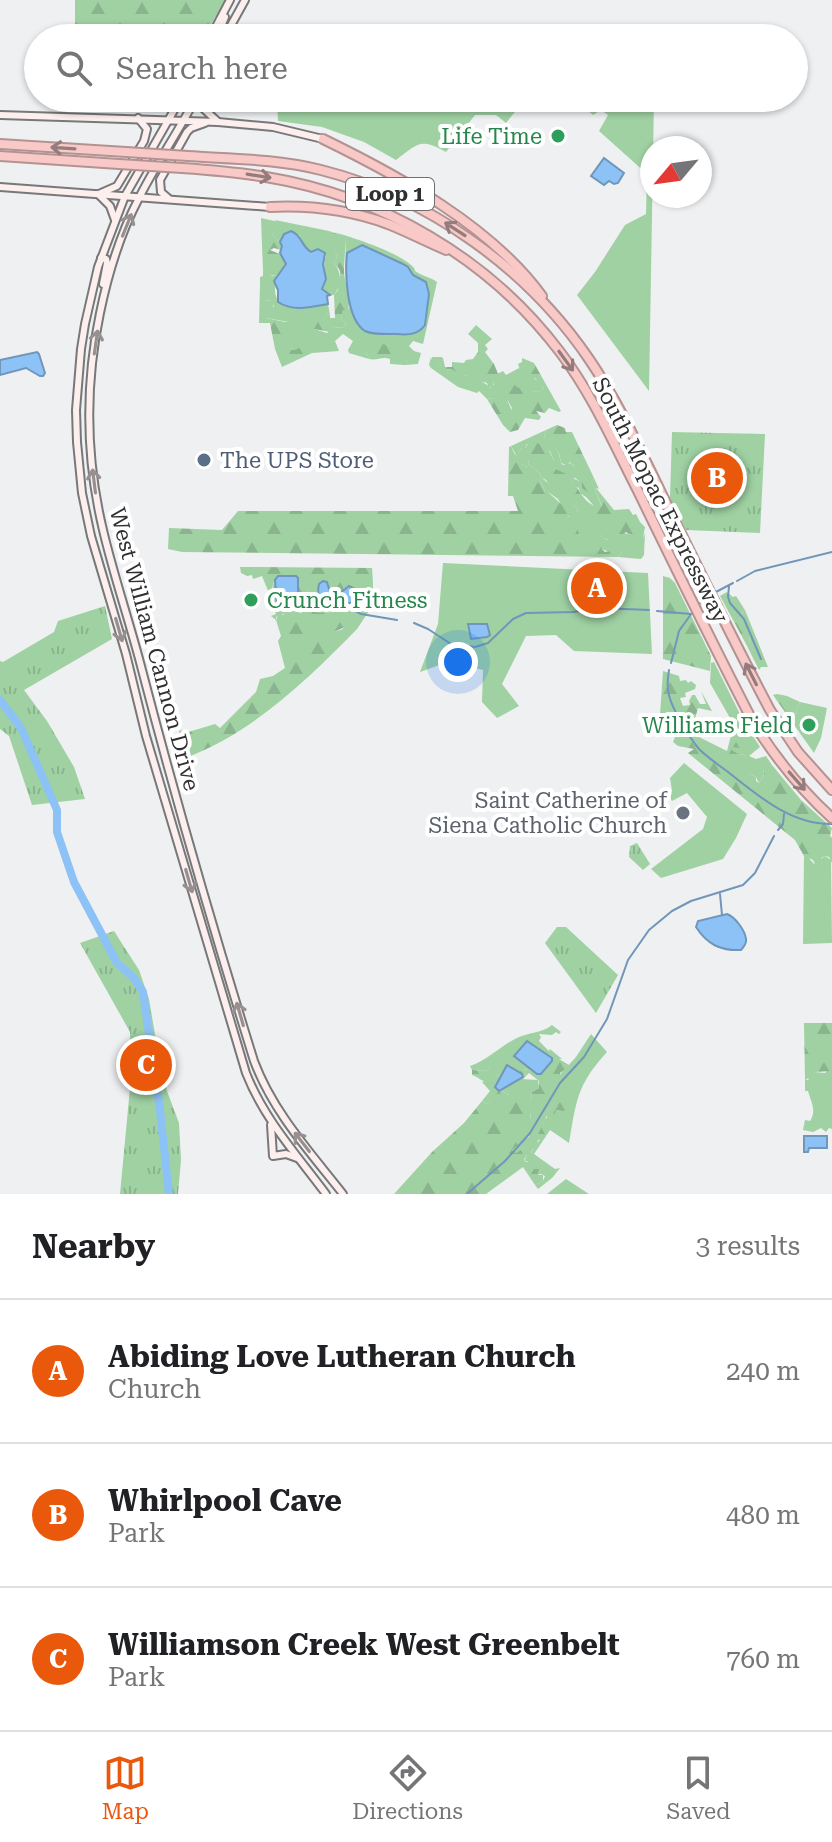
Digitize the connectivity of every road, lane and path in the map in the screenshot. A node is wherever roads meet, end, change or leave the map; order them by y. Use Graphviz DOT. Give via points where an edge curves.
graph roads {
  1 [pos="245,0"];
  2 [pos="228,3"];
  3 [pos="222,24"];
  4 [pos="232,24"];
  5 [pos="174,112"];
  6 [pos="188,112"];
  7 [pos="207,112"];
  8 [pos="0,115"];
  9 [pos="138,118"];
  10 [pos="170,119"];
  11 [pos="184,120"];
  12 [pos="208,122"];
  13 [pos="218,122"];
  14 [pos="323,139"];
  15 [pos="0,144"];
  16 [pos="0,156"];
  17 [pos="0,187"];
  18 [pos="98,194"];
  19 [pos="125,196"];
  20 [pos="139,198"];
  21 [pos="171,200"];
  22 [pos="270,207"];
  23 [pos="115,221"];
  24 [pos="461,257"];
  25 [pos="101,258"];
  26 [pos="101,307"];
  27 [pos="556,316"];
  28 [pos="78,376"];
  29 [pos="91,377"];
  30 [pos="143,672"];
  31 [pos="132,676"];
  32 [pos="832,790"];
  33 [pos="832,818"];
  34 [pos="271,1121"];
  35 [pos="300,1160"];
  36 [pos="326,1194"];
  37 [pos="343,1194"];
  1 -- 4 [label="main road"];
  2 -- 3 [label="main road"];
  5 -- 10 [label="main road, West William Cannon Drive"];
  6 -- 11 [label="main road, West William Cannon Drive"];
  7 -- 13 [label="main road"];
  8 -- 9 [label="main road"];
  9 -- 10 [label="main road"];
  9 -- 18 [label="main road" via="147,129 144,141 117,186"];
  10 -- 11 [label="main road"];
  10 -- 19 [label="main road, West William Cannon Drive"];
  11 -- 12 [label="main road"];
  11 -- 20 [label="main road, West William Cannon Drive"];
  12 -- 13 [label="main road"];
  12 -- 21 [label="main road" via="187,132 160,180 161,192"];
  13 -- 14 [label="main road"];
  14 -- 27 [label="highway" via="385,169 470,226 523,272"];
  27 -- 15 [label="highway, South Mopac Expressway / Loop 1, one-way, bridge" via="512,273 445,223 344,176 270,161"];
  16 -- 24 [label="highway, South Mopac Expressway / Loop 1, one-way, bridge" via="268,177 338,194 401,220"];
  17 -- 18 [label="main road"];
  18 -- 19 [label="main road"];
  18 -- 23 [label="main road"];
  19 -- 20 [label="main road"];
  19 -- 23 [label="main road, West William Cannon Drive"];
  20 -- 21 [label="main road"];
  26 -- 20 [label="main road, West William Cannon Drive, one-way"];
  21 -- 22 [label="main road"];
  22 -- 24 [label="highway" via="316,207 358,215"];
  23 -- 25 [label="main road, West William Cannon Drive"];
  24 -- 33 [label="highway, South Mopac Expressway / Loop 1, one-way" via="532,318 585,389 753,722 796,782"];
  25 -- 26 [label="main road" via="107,263"];
  25 -- 28 [label="main road, West William Cannon Drive"];
  29 -- 26 [label="main road, West William Cannon Drive, one-way"];
  32 -- 27 [label="highway, South Mopac Expressway / Loop 1, one-way" via="770,710 629,428 602,379"];
  28 -- 29 [label="main road"];
  28 -- 31 [label="main road, West William Cannon Drive, one-way" via="82,493"];
  30 -- 29 [label="main road, West William Cannon Drive, one-way" via="96,500 89,429"];
  30 -- 31 [label="main road"];
  37 -- 30 [label="main road, West William Cannon Drive, one-way" via="281,1115 260,1075"];
  31 -- 34 [label="main road, West William Cannon Drive, one-way" via="237,1045"];
  34 -- 35 [label="main road, West William Cannon Drive"];
  34 -- 35 [label="main road" via="273,1156 290,1154"];
  35 -- 36 [label="main road, West William Cannon Drive"];
}
